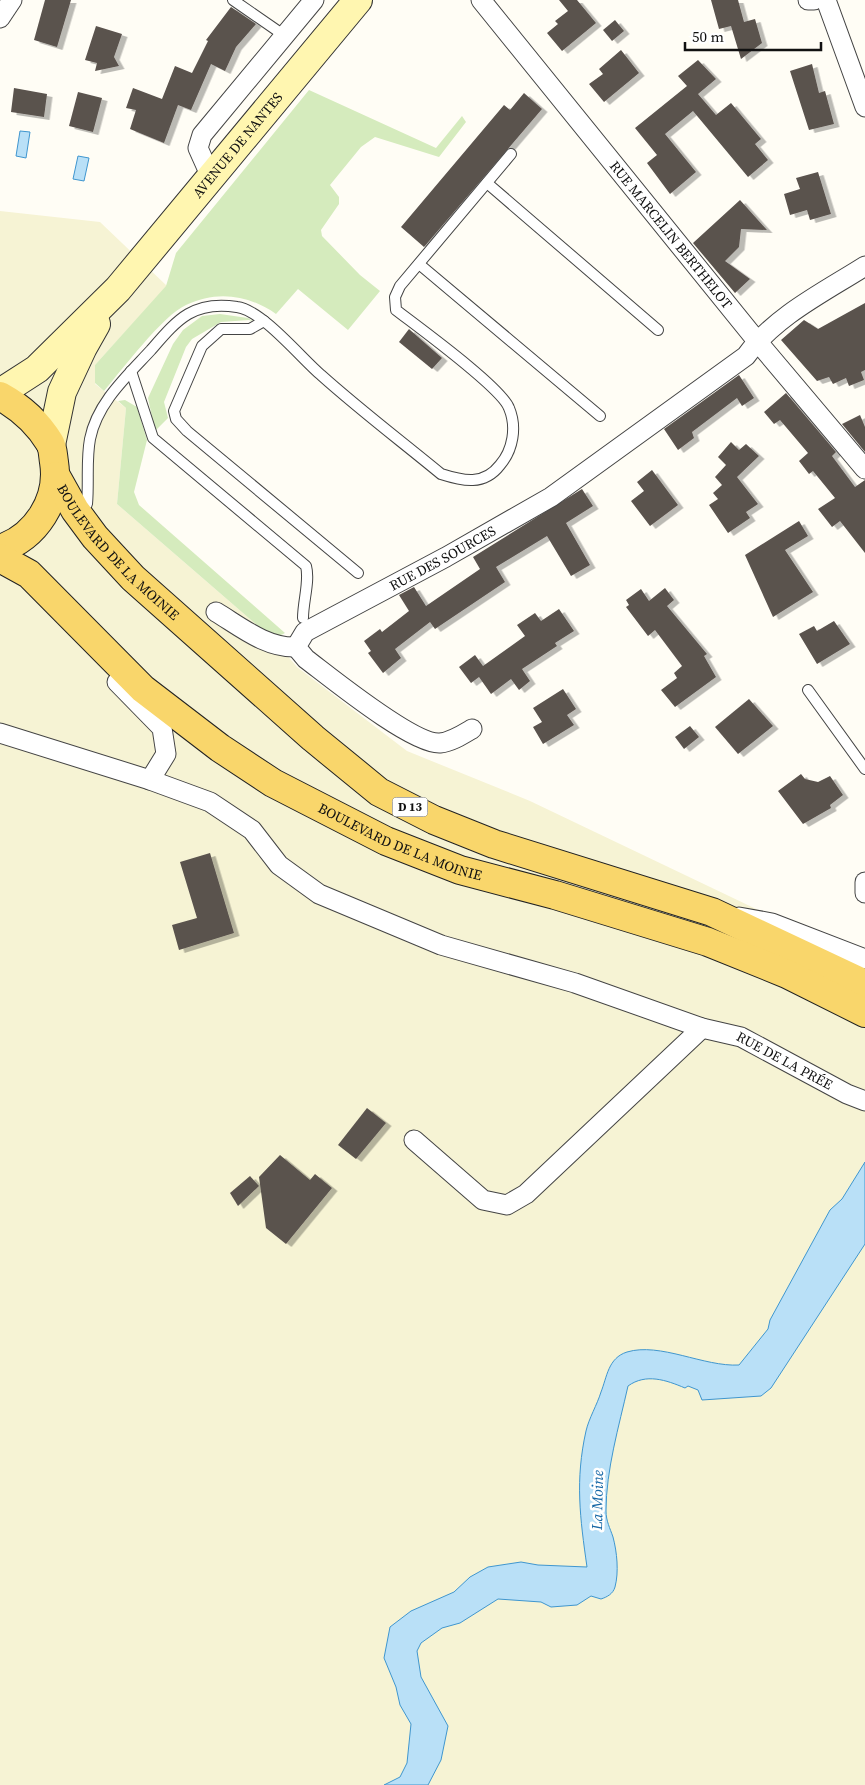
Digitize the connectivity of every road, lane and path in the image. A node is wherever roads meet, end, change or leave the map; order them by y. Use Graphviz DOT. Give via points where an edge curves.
graph roads {
  1 [pos="12,0"];
  2 [pos="233,0"];
  3 [pos="314,0"];
  4 [pos="358,0"];
  5 [pos="481,0"];
  6 [pos="808,0"];
  7 [pos="814,0"];
  8 [pos="826,0"];
  9 [pos="0,18"];
  10 [pos="285,36"];
  11 [pos="865,107"];
  12 [pos="511,154"];
  13 [pos="211,177"];
  14 [pos="487,182"];
  15 [pos="419,264"];
  16 [pos="865,266"];
  17 [pos="118,289"];
  18 [pos="264,321"];
  19 [pos="658,330"];
  20 [pos="757,341"];
  21 [pos="131,371"];
  22 [pos="0,395"];
  23 [pos="600,416"];
  24 [pos="51,445"];
  25 [pos="865,469"];
  26 [pos="56,476"];
  27 [pos="75,510"];
  28 [pos="0,549"];
  29 [pos="0,558"];
  30 [pos="358,572"];
  31 [pos="216,612"];
  32 [pos="303,618"];
  33 [pos="79,625"];
  34 [pos="296,647"];
  35 [pos="808,690"];
  36 [pos="472,729"];
  37 [pos="0,733"];
  38 [pos="865,769"];
  39 [pos="150,780"];
  40 [pos="865,882"];
  41 [pos="865,893"];
  42 [pos="712,912"];
  43 [pos="865,960"];
  44 [pos="865,984"];
  45 [pos="865,1013"];
  46 [pos="702,1028"];
  47 [pos="865,1101"];
  48 [pos="414,1140"];
  1 -- 9 [label="street"];
  2 -- 10 [label="lane"];
  3 -- 10 [label="street"];
  4 -- 13 [label="main road, AVENUE DE NANTES"];
  5 -- 20 [label="street, RUE MARCELIN BERTHELOT"];
  6 -- 7 [label="street"];
  8 -- 11 [label="street"];
  10 -- 13 [label="street" via="202,135 198,148"];
  12 -- 14 [label="lane"];
  13 -- 17 [label="main road, AVENUE DE NANTES"];
  14 -- 15 [label="lane"];
  14 -- 19 [label="lane"];
  15 -- 18 [label="lane" via="400,286 395,297 396,310 493,388 510,408 512,448 500,466 481,480 464,482 441,474 321,376"];
  15 -- 23 [label="lane"];
  16 -- 20 [label="street, RUE DES SOURCES" via="792,312"];
  17 -- 22 [label="main road, AVENUE DE NANTES" via="37,369"];
  17 -- 24 [label="main road, AVENUE DE NANTES" via="83,347 62,392"];
  18 -- 21 [label="lane" via="239,307 215,305 194,311 178,319"];
  18 -- 30 [label="lane" via="250,329 221,329 202,346 174,411 176,419"];
  20 -- 25 [label="street, RUE MARCELIN BERTHELOT"];
  20 -- 34 [label="street, RUE DES SOURCES" via="746,356 551,497 305,632"];
  21 -- 27 [label="lane" via="110,395 92,428 86,504"];
  21 -- 32 [label="lane" via="153,438 306,566 309,577 303,597"];
  22 -- 24 [label="main road" via="17,405"];
  24 -- 26 [label="main road"];
  26 -- 27 [label="main road, BOULEVARD DE LA MOINIE / D 13"];
  26 -- 28 [label="main road" via="50,503 35,527 13,544"];
  27 -- 42 [label="main road, BOULEVARD DE LA MOINIE / D 13" via="133,578 313,738 379,792 434,820 494,844"];
  29 -- 33 [label="main road, BOULEVARD DE LA MOINIE" via="29,574"];
  31 -- 34 [label="street" via="264,641 284,648"];
  33 -- 39 [label="street" via="94,659 162,728 166,754"];
  33 -- 45 [label="main road, BOULEVARD DE LA MOINIE" via="143,689 220,748 273,783 386,841 460,870 708,942 787,974"];
  34 -- 36 [label="street" via="306,659 378,714 417,736 439,743"];
  35 -- 38 [label="lane"];
  37 -- 39 [label="street, RUE DE LA PRÉE"];
  39 -- 46 [label="street, RUE DE LA PRÉE" via="210,802 252,830 279,864 319,894 441,945 575,983"];
  40 -- 41 [label="street"];
  42 -- 43 [label="street" via="772,923"];
  42 -- 44 [label="main road, BOULEVARD DE LA MOINIE / D 13"];
  46 -- 47 [label="street, RUE DE LA PRÉE" via="741,1037"];
  46 -- 48 [label="street" via="526,1194 507,1205 483,1200"];
}
